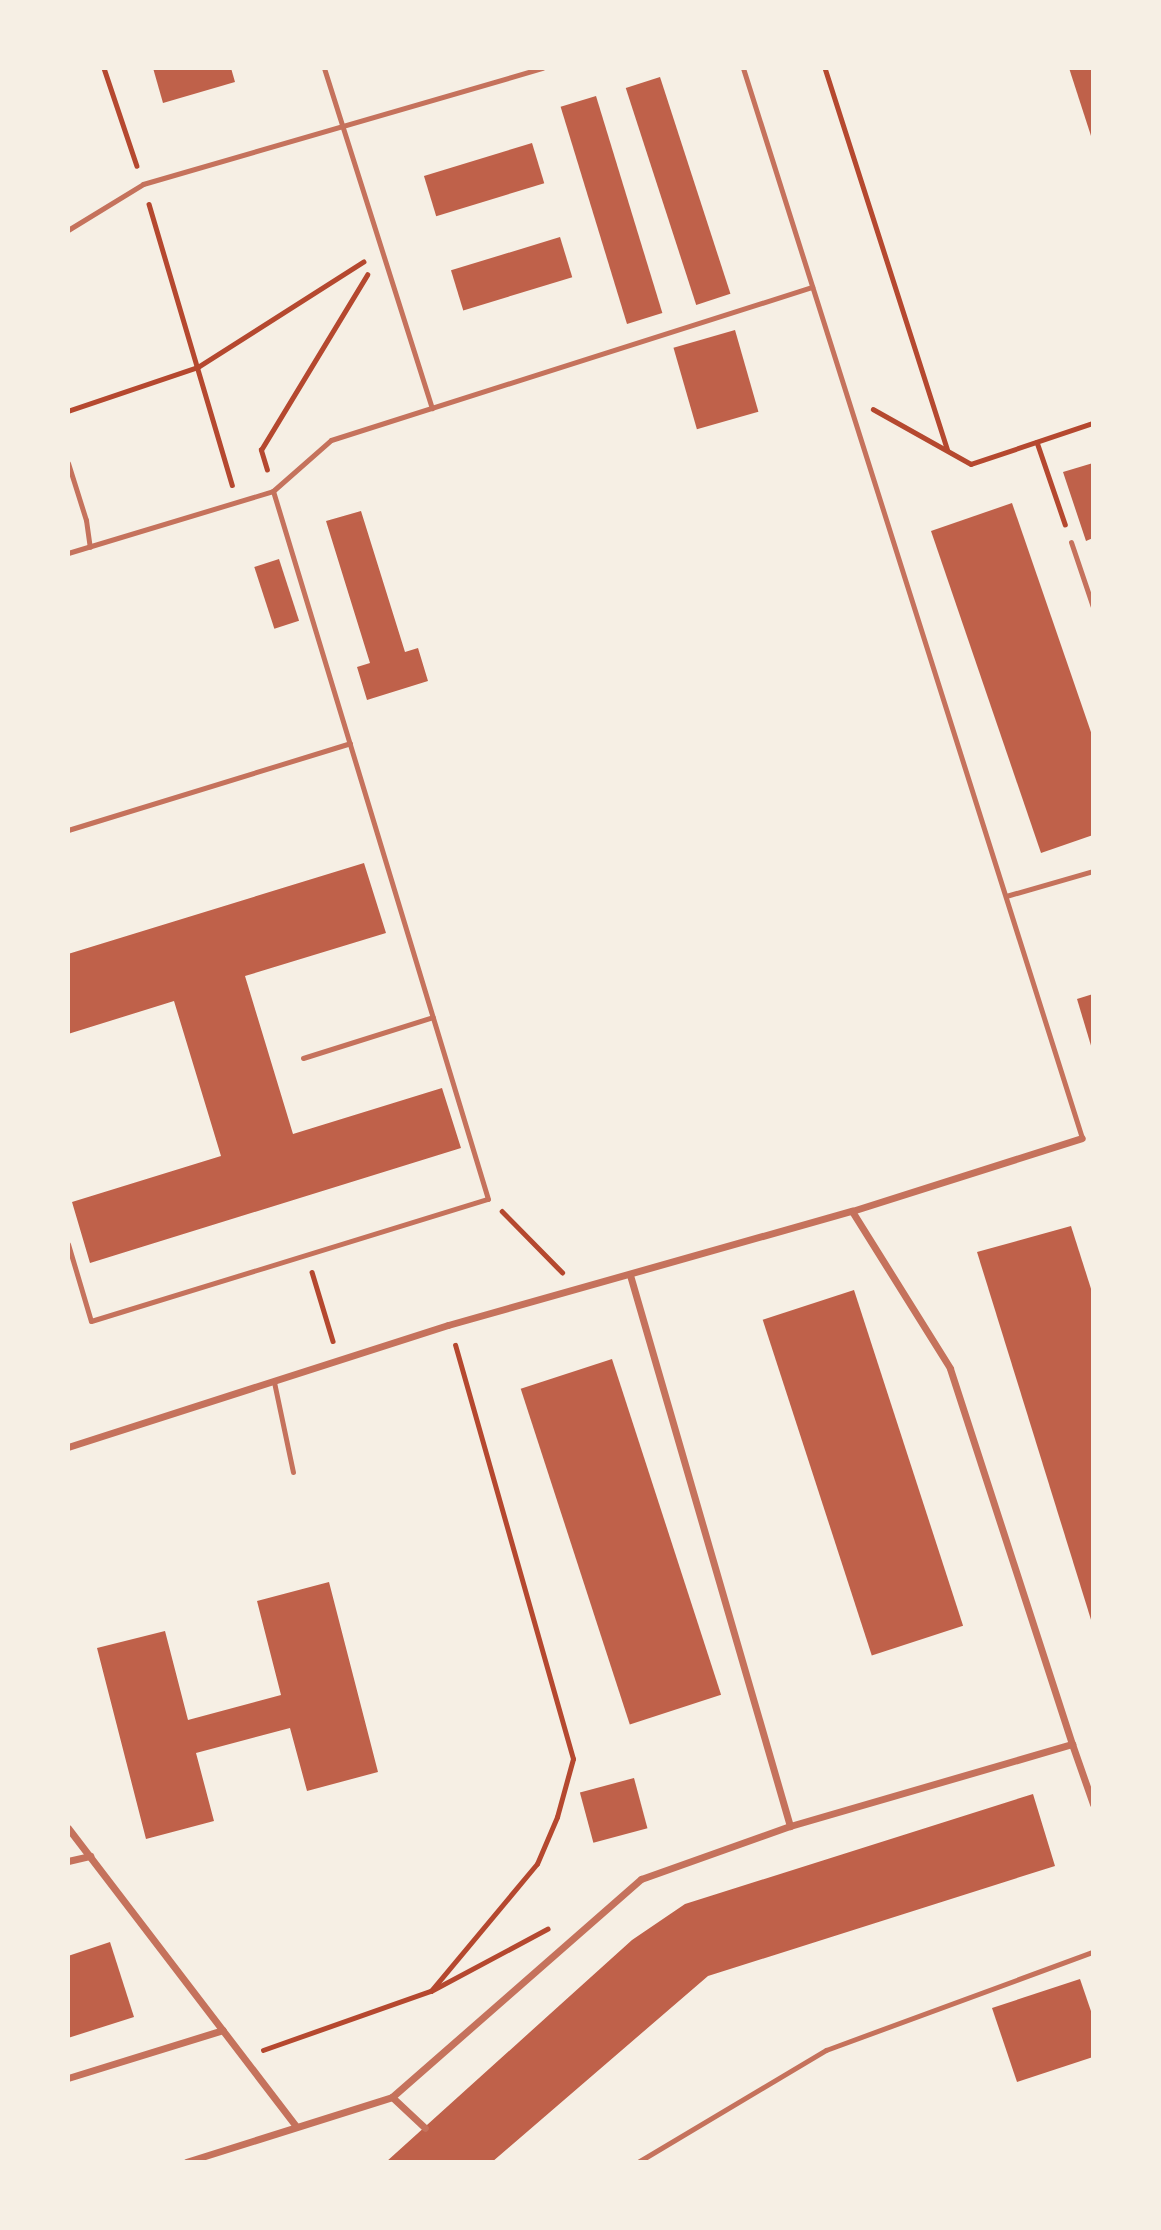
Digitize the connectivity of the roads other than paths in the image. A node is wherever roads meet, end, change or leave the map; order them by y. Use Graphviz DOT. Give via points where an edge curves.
graph roads {
  1 [pos="324,68"];
  2 [pos="542,68"];
  3 [pos="743,68"];
  4 [pos="342,125"];
  5 [pos="68,230"];
  6 [pos="812,287"];
  7 [pos="432,408"];
  8 [pos="68,463"];
  9 [pos="273,491"];
  10 [pos="1071,542"];
  11 [pos="90,547"];
  12 [pos="68,554"];
  13 [pos="1090,587"];
  14 [pos="1093,607"];
  15 [pos="350,743"];
  16 [pos="68,830"];
  17 [pos="1093,871"];
  18 [pos="1006,896"];
  19 [pos="433,1017"];
  20 [pos="303,1058"];
  21 [pos="1082,1138"];
  22 [pos="852,1211"];
  23 [pos="68,1244"];
  24 [pos="630,1275"];
  25 [pos="274,1382"];
  26 [pos="68,1447"];
  27 [pos="293,1472"];
  28 [pos="1072,1744"];
  29 [pos="1091,1792"];
  30 [pos="1093,1804"];
  31 [pos="790,1826"];
  32 [pos="68,1828"];
  33 [pos="90,1856"];
  34 [pos="68,1861"];
  35 [pos="1093,1952"];
  36 [pos="223,2030"];
  37 [pos="68,2078"];
  38 [pos="392,2097"];
  39 [pos="296,2126"];
  40 [pos="425,2128"];
  41 [pos="186,2162"];
  42 [pos="638,2162"];
  1 -- 4 [label="lane"];
  2 -- 4 [label="lane"];
  3 -- 6 [label="lane"];
  4 -- 5 [label="lane" via="144,184"];
  4 -- 7 [label="lane"];
  6 -- 7 [label="lane"];
  6 -- 18 [label="lane"];
  7 -- 9 [label="lane" via="331,440"];
  8 -- 11 [label="lane"];
  9 -- 11 [label="lane"];
  9 -- 15 [label="lane"];
  10 -- 13 [label="lane"];
  11 -- 12 [label="lane"];
  13 -- 14 [label="lane"];
  15 -- 16 [label="lane"];
  15 -- 19 [label="lane"];
  17 -- 18 [label="lane"];
  18 -- 21 [label="lane"];
  19 -- 20 [label="lane"];
  19 -- 23 [label="lane" via="488,1199 92,1321"];
  21 -- 22 [label="street"];
  22 -- 24 [label="street"];
  22 -- 28 [label="street" via="950,1368"];
  24 -- 25 [label="street" via="339,1358"];
  24 -- 31 [label="street"];
  25 -- 26 [label="street"];
  25 -- 27 [label="lane"];
  28 -- 29 [label="street"];
  28 -- 31 [label="street"];
  29 -- 30 [label="street"];
  31 -- 38 [label="street" via="641,1880"];
  32 -- 33 [label="street"];
  33 -- 34 [label="street"];
  33 -- 36 [label="street"];
  35 -- 42 [label="lane" via="826,2050"];
  36 -- 37 [label="street"];
  36 -- 39 [label="street"];
  38 -- 39 [label="street"];
  38 -- 40 [label="street"];
  39 -- 41 [label="street"];
}
